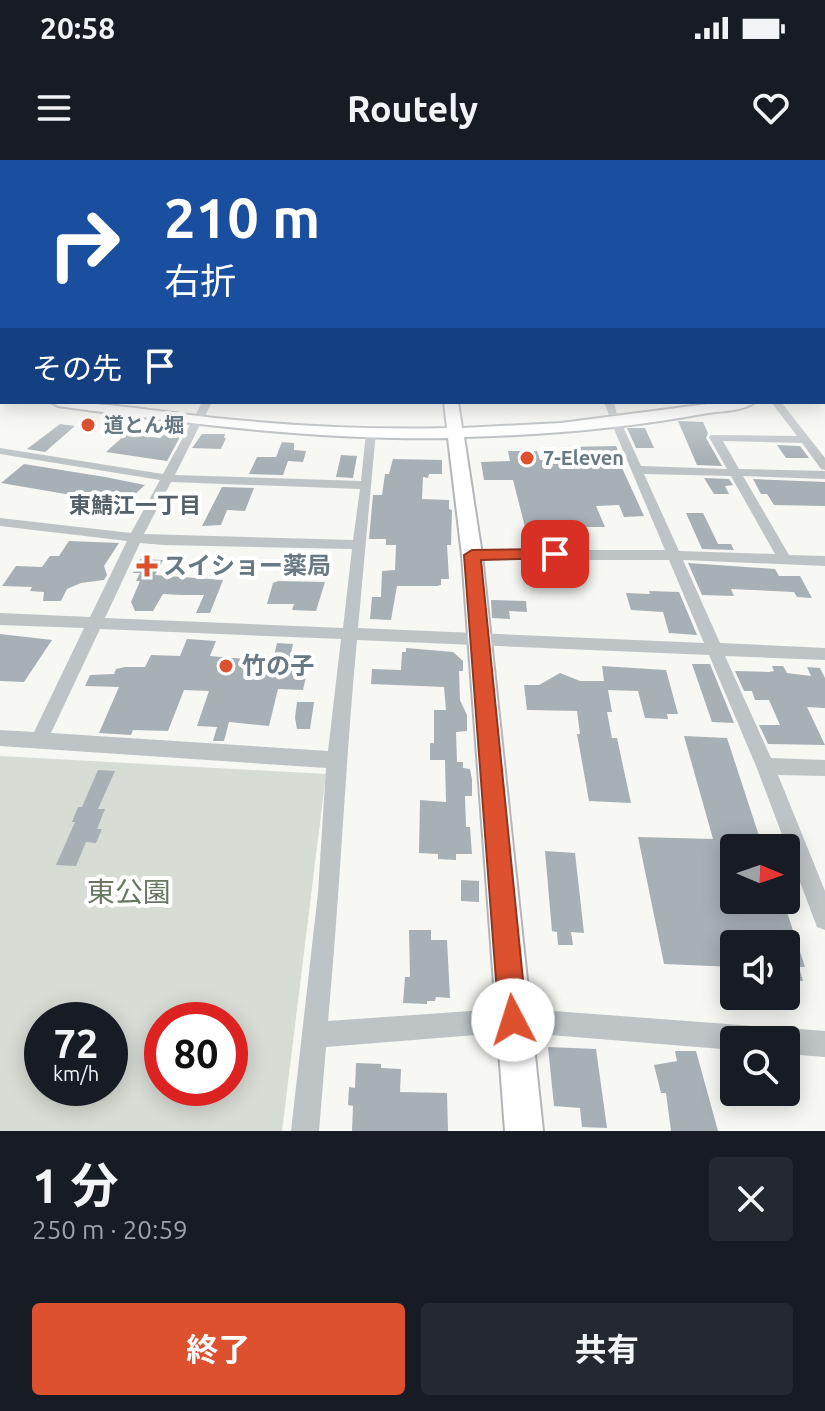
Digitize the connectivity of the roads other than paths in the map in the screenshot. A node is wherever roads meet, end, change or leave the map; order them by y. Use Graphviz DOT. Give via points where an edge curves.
graph roads {
  1 [pos="87,404"];
  2 [pos="126,404"];
  3 [pos="685,404"];
  4 [pos="721,404"];
  5 [pos="778,404"];
  6 [pos="201,412"];
  7 [pos="613,412"];
  8 [pos="454,419"];
  9 [pos="372,433"];
  10 [pos="807,442"];
  11 [pos="825,443"];
  12 [pos="0,451"];
  13 [pos="825,466"];
  14 [pos="639,470"];
  15 [pos="736,473"];
  16 [pos="825,475"];
  17 [pos="168,478"];
  18 [pos="364,485"];
  19 [pos="0,522"];
  20 [pos="135,538"];
  21 [pos="358,545"];
  22 [pos="472,555"];
  23 [pos="674,555"];
  24 [pos="785,560"];
  25 [pos="825,561"];
  26 [pos="0,619"];
  27 [pos="97,623"];
  28 [pos="351,633"];
  29 [pos="480,638"];
  30 [pos="715,649"];
  31 [pos="825,654"];
  32 [pos="0,738"];
  33 [pos="39,740"];
  34 [pos="336,760"];
  35 [pos="765,766"];
  36 [pos="825,768"];
  37 [pos="825,919"];
  38 [pos="513,1020"];
  39 [pos="314,1035"];
  40 [pos="720,1036"];
  41 [pos="800,1042"];
  42 [pos="825,1044"];
  43 [pos="305,1131"];
  44 [pos="524,1131"];
  1 -- 6 [label="highway"];
  2 -- 6 [label="highway"];
  3 -- 7 [label="highway"];
  4 -- 7 [label="highway"];
  5 -- 10 [label="street"];
  6 -- 8 [label="highway" via="360,424"];
  6 -- 9 [label="highway"];
  6 -- 17 [label="street"];
  7 -- 8 [label="highway"];
  7 -- 14 [label="street"];
  8 -- 9 [label="highway"];
  8 -- 22 [label="highway"];
  9 -- 18 [label="street"];
  10 -- 11 [label="street"];
  10 -- 13 [label="street"];
  10 -- 15 [label="street" via="715,437"];
  12 -- 17 [label="street"];
  14 -- 15 [label="street"];
  14 -- 23 [label="street"];
  15 -- 16 [label="street"];
  15 -- 24 [label="street"];
  17 -- 18 [label="street"];
  17 -- 20 [label="street"];
  18 -- 21 [label="street"];
  19 -- 20 [label="street"];
  20 -- 21 [label="street"];
  20 -- 27 [label="street"];
  21 -- 28 [label="street"];
  22 -- 23 [label="street"];
  22 -- 29 [label="highway"];
  23 -- 24 [label="street"];
  23 -- 30 [label="street"];
  24 -- 25 [label="street"];
  26 -- 27 [label="street"];
  27 -- 28 [label="street"];
  27 -- 33 [label="street"];
  28 -- 29 [label="street"];
  28 -- 34 [label="street"];
  29 -- 30 [label="street"];
  29 -- 38 [label="highway"];
  30 -- 31 [label="street"];
  30 -- 35 [label="street"];
  32 -- 33 [label="street"];
  33 -- 34 [label="street"];
  34 -- 39 [label="street"];
  35 -- 36 [label="street"];
  35 -- 37 [label="street"];
  38 -- 39 [label="street"];
  38 -- 40 [label="street"];
  38 -- 44 [label="highway"];
  39 -- 43 [label="street"];
  41 -- 42 [label="street"];
}
